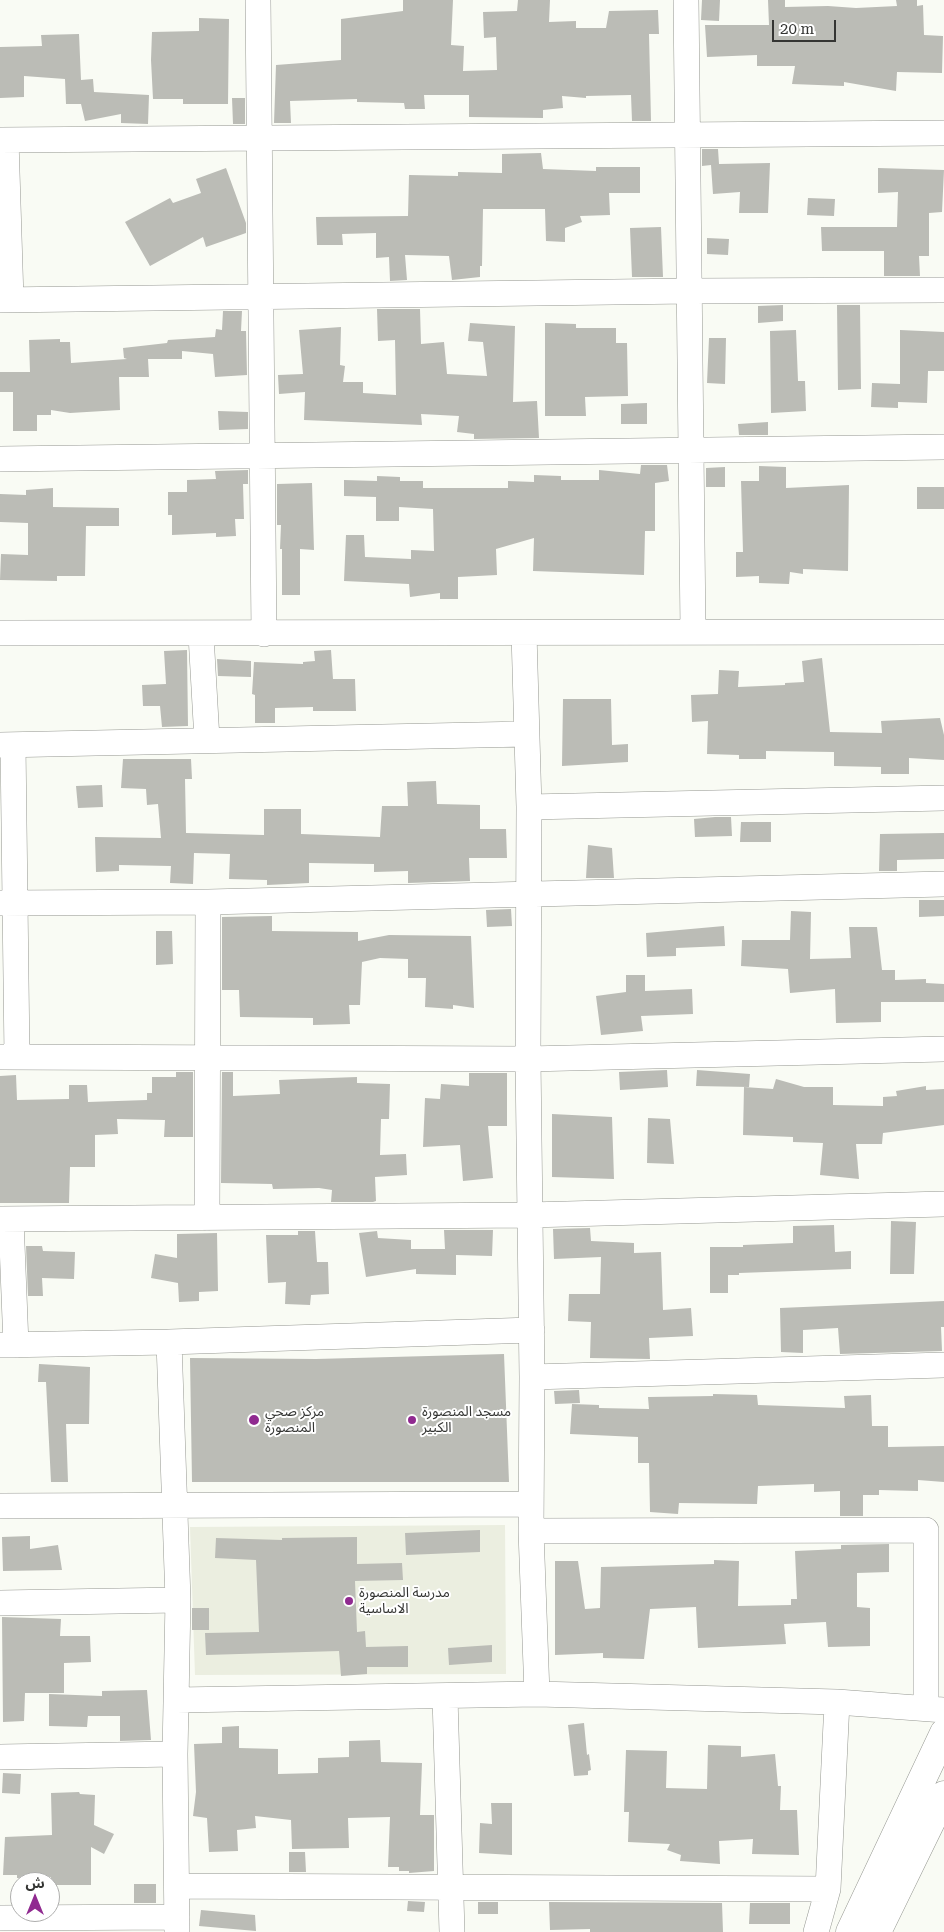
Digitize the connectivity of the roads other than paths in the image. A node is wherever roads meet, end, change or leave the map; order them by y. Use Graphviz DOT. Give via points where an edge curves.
graph roads {
  1 [pos="258,0"];
  2 [pos="686,0"];
  3 [pos="689,134"];
  4 [pos="944,134"];
  5 [pos="3,140"];
  6 [pos="260,140"];
  7 [pos="944,290"];
  8 [pos="690,291"];
  9 [pos="260,297"];
  10 [pos="6,300"];
  11 [pos="944,447"];
  12 [pos="691,451"];
  13 [pos="261,457"];
  14 [pos="0,459"];
  15 [pos="693,630"];
  16 [pos="944,632"];
  17 [pos="0,633"];
  18 [pos="524,633"];
  19 [pos="264,634"];
  20 [pos="201,635"];
  21 [pos="526,734"];
  22 [pos="207,740"];
  23 [pos="7,745"];
  24 [pos="944,798"];
  25 [pos="529,808"];
  26 [pos="944,884"];
  27 [pos="528,892"];
  28 [pos="208,902"];
  29 [pos="7,903"];
  30 [pos="944,1049"];
  31 [pos="8,1057"];
  32 [pos="208,1057"];
  33 [pos="528,1059"];
  34 [pos="944,1204"];
  35 [pos="529,1215"];
  36 [pos="207,1218"];
  37 [pos="6,1219"];
  38 [pos="532,1330"];
  39 [pos="169,1342"];
  40 [pos="8,1345"];
  41 [pos="944,1365"];
  42 [pos="532,1377"];
  43 [pos="174,1504"];
  44 [pos="531,1504"];
  45 [pos="0,1506"];
  46 [pos="935,1529"];
  47 [pos="531,1531"];
  48 [pos="178,1600"];
  49 [pos="0,1604"];
  50 [pos="538,1694"];
  51 [pos="444,1697"];
  52 [pos="176,1700"];
  53 [pos="838,1702"];
  54 [pos="935,1709"];
  55 [pos="944,1733"];
  56 [pos="175,1754"];
  57 [pos="0,1758"];
  58 [pos="944,1795"];
  59 [pos="177,1886"];
  60 [pos="449,1886"];
  61 [pos="828,1889"];
  62 [pos="0,1918"];
  63 [pos="177,1924"];
  64 [pos="452,1932"];
  65 [pos="816,1932"];
  66 [pos="850,1932"];
  67 [pos="877,1932"];
  1 -- 6 [label="street"];
  2 -- 3 [label="street"];
  3 -- 4 [label="street"];
  3 -- 6 [label="street"];
  3 -- 8 [label="street"];
  5 -- 6 [label="street"];
  5 -- 10 [label="street"];
  6 -- 9 [label="street"];
  7 -- 8 [label="street"];
  8 -- 9 [label="street"];
  8 -- 12 [label="street"];
  9 -- 10 [label="street"];
  9 -- 13 [label="street"];
  11 -- 12 [label="street"];
  12 -- 13 [label="street"];
  12 -- 15 [label="street"];
  13 -- 14 [label="street"];
  13 -- 19 [label="street"];
  15 -- 16 [label="street"];
  15 -- 18 [label="street"];
  17 -- 20 [label="street"];
  18 -- 19 [label="street"];
  18 -- 21 [label="street"];
  19 -- 20 [label="street"];
  20 -- 22 [label="street"];
  21 -- 22 [label="street"];
  21 -- 25 [label="street"];
  22 -- 23 [label="street"];
  23 -- 29 [label="street"];
  24 -- 25 [label="street"];
  25 -- 27 [label="street"];
  26 -- 27 [label="street"];
  27 -- 28 [label="street"];
  27 -- 33 [label="street"];
  28 -- 29 [label="street"];
  28 -- 32 [label="street"];
  29 -- 31 [label="street"];
  30 -- 33 [label="street"];
  31 -- 32 [label="street"];
  32 -- 33 [label="street"];
  32 -- 36 [label="street"];
  33 -- 35 [label="street"];
  34 -- 35 [label="street"];
  35 -- 36 [label="street"];
  35 -- 38 [label="street"];
  36 -- 37 [label="street"];
  37 -- 40 [label="street"];
  38 -- 39 [label="street"];
  38 -- 42 [label="street"];
  39 -- 40 [label="street"];
  39 -- 43 [label="street"];
  41 -- 42 [label="street"];
  42 -- 44 [label="street"];
  43 -- 44 [label="street"];
  43 -- 45 [label="street"];
  43 -- 48 [label="street"];
  44 -- 47 [label="street"];
  46 -- 47 [label="street"];
  46 -- 54 [label="street"];
  47 -- 50 [label="street"];
  48 -- 49 [label="street"];
  48 -- 52 [label="street"];
  50 -- 51 [label="street"];
  50 -- 53 [label="street"];
  51 -- 52 [label="street"];
  51 -- 60 [label="street"];
  52 -- 56 [label="street"];
  53 -- 54 [label="street"];
  53 -- 61 [label="street"];
  55 -- 66 [label="main road"];
  56 -- 57 [label="street"];
  56 -- 59 [label="street"];
  58 -- 67 [label="main road"];
  59 -- 60 [label="street"];
  59 -- 63 [label="street"];
  60 -- 61 [label="street"];
  60 -- 64 [label="street"];
  61 -- 65 [label="street"];
  62 -- 63 [label="street"];
}
